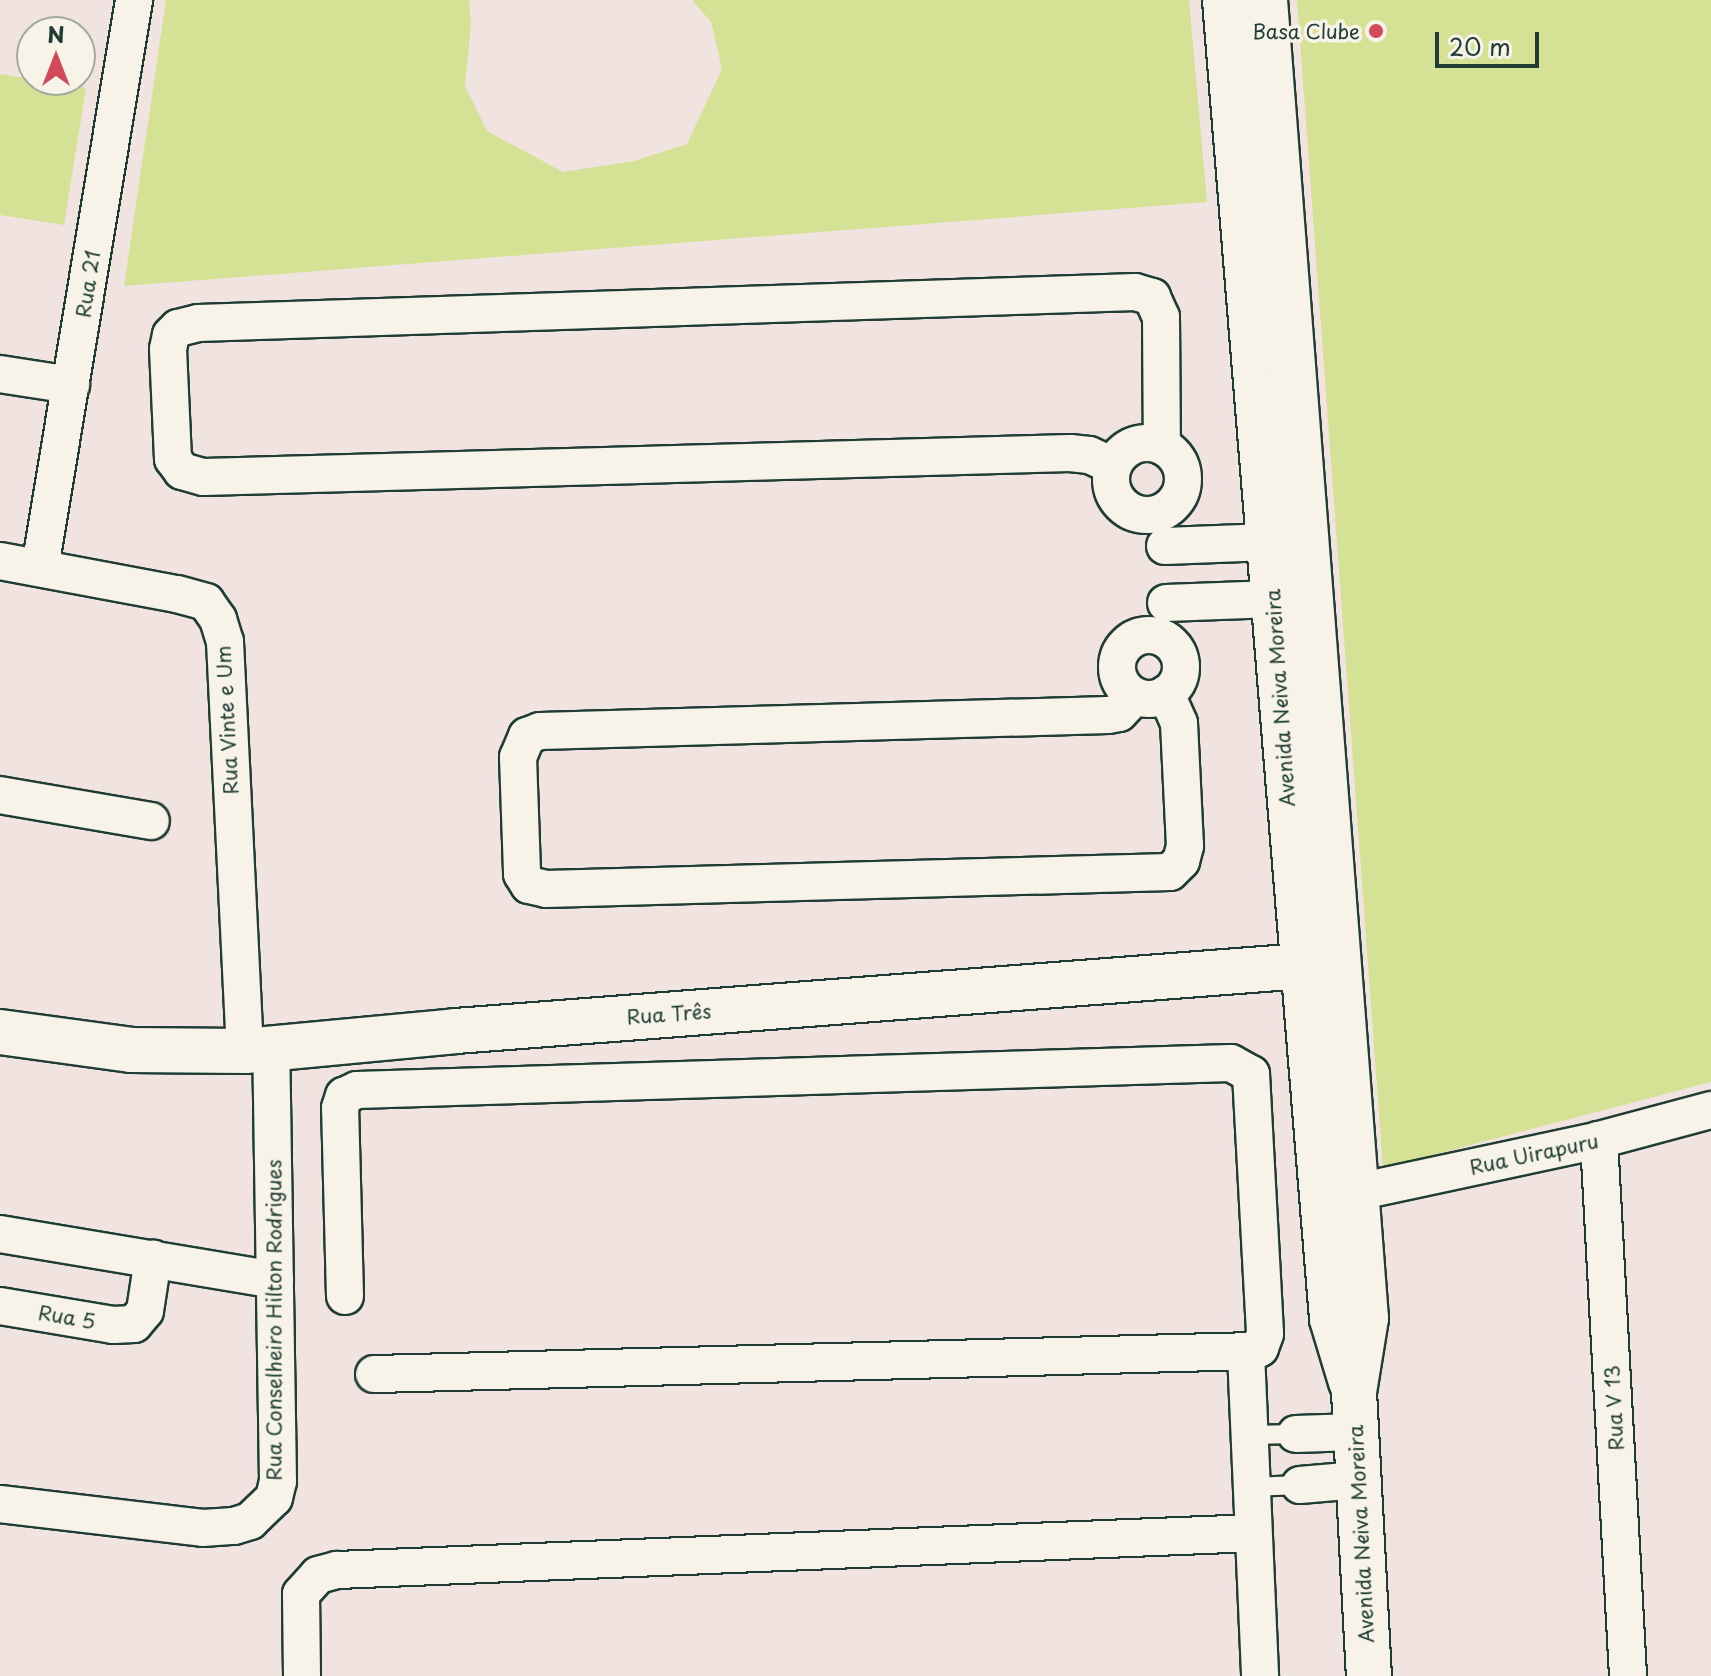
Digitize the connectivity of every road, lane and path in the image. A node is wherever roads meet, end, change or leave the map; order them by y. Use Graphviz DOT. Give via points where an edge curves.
graph roads {
  1 [pos="134,0"];
  2 [pos="1225,0"];
  3 [pos="1265,0"];
  4 [pos="0,374"];
  5 [pos="71,385"];
  6 [pos="1162,446"];
  7 [pos="1113,466"];
  8 [pos="1164,529"];
  9 [pos="1288,541"];
  10 [pos="0,561"];
  11 [pos="40,568"];
  12 [pos="1292,598"];
  13 [pos="1162,620"];
  14 [pos="1150,695"];
  15 [pos="0,795"];
  16 [pos="151,821"];
  17 [pos="1320,965"];
  18 [pos="0,1032"];
  19 [pos="258,1050"];
  20 [pos="1711,1110"];
  21 [pos="1599,1140"];
  22 [pos="1357,1192"];
  23 [pos="0,1234"];
  24 [pos="153,1259"];
  25 [pos="275,1280"];
  26 [pos="345,1296"];
  27 [pos="0,1306"];
  28 [pos="1246,1353"];
  29 [pos="374,1374"];
  30 [pos="1355,1412"];
  31 [pos="1296,1434"];
  32 [pos="1249,1435"];
  33 [pos="1358,1480"];
  34 [pos="1300,1485"];
  35 [pos="1251,1487"];
  36 [pos="0,1504"];
  37 [pos="1253,1533"];
  38 [pos="302,1676"];
  39 [pos="1260,1676"];
  40 [pos="1369,1676"];
  41 [pos="1628,1676"];
  1 -- 5 [label="street, Rua 21"];
  2 -- 9 [label="street, Avenida Neiva Moreira"];
  3 -- 9 [label="street, Avenida Neiva Moreira"];
  4 -- 5 [label="street"];
  5 -- 11 [label="street, Rua 21"];
  6 -- 7 [label="street" via="1139,443"];
  6 -- 7 [label="street" via="1161,317 1152,297 1135,292 198,323 178,328 168,349 173,459 182,471 203,477 1070,453"];
  6 -- 8 [label="street" via="1179,461 1184,484"];
  7 -- 8 [label="street" via="1112,490 1118,501"];
  8 -- 9 [label="street"];
  8 -- 13 [label="street"];
  9 -- 12 [label="street, Avenida Neiva Moreira"];
  10 -- 11 [label="street, Rua Vinte e Um"];
  11 -- 19 [label="street, Rua Vinte e Um" via="206,602 218,619 225,642"];
  12 -- 13 [label="street"];
  12 -- 17 [label="street, Avenida Neiva Moreira"];
  13 -- 14 [label="street" via="1181,668 1179,678"];
  13 -- 14 [label="street" via="1121,651 1117,671 1126,689"];
  14 -- 14 [label="street" via="1108,715 540,731 527,736 518,757 522,874 529,885 546,889 1170,872 1181,861 1185,846 1179,723"];
  15 -- 16 [label="street"];
  17 -- 19 [label="street, Rua Três"];
  17 -- 22 [label="street, Avenida Neiva Moreira"];
  17 -- 30 [label="street, Avenida Neiva Moreira" via="1332,1319"];
  18 -- 19 [label="street, Rua Três" via="131,1050"];
  19 -- 25 [label="street, Rua Conselheiro Hilton Rodrigues"];
  20 -- 21 [label="street, Rua Uirapuru"];
  21 -- 22 [label="street, Rua Uirapuru"];
  21 -- 41 [label="street, Rua V 13"];
  22 -- 30 [label="street, Avenida Neiva Moreira" via="1366,1318"];
  23 -- 24 [label="street"];
  24 -- 25 [label="street"];
  24 -- 27 [label="street, Rua 5" via="145,1311 134,1324"];
  25 -- 36 [label="street, Rua Conselheiro Hilton Rodrigues" via="278,1481 264,1510 234,1526 203,1528"];
  26 -- 28 [label="street" via="340,1108 352,1091 1231,1063 1248,1069 1253,1080 1265,1334 1260,1348"];
  28 -- 29 [label="street"];
  28 -- 32 [label="street"];
  30 -- 31 [label="street"];
  30 -- 33 [label="street, Avenida Neiva Moreira"];
  31 -- 32 [label="lane"];
  32 -- 35 [label="street"];
  33 -- 34 [label="street"];
  33 -- 40 [label="street, Avenida Neiva Moreira"];
  34 -- 35 [label="lane"];
  35 -- 37 [label="street"];
  37 -- 38 [label="street" via="337,1570 318,1575 301,1594"];
  37 -- 39 [label="street"];
}
